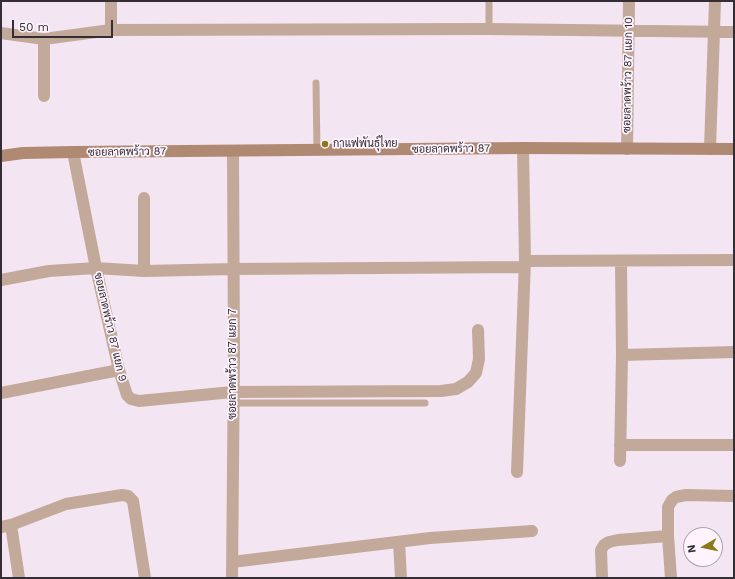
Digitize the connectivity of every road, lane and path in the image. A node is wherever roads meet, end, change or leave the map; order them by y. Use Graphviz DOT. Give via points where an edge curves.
graph roads {
  1 [pos="111,1"];
  2 [pos="489,1"];
  3 [pos="629,1"];
  4 [pos="715,1"];
  5 [pos="489,29"];
  6 [pos="111,30"];
  7 [pos="628,31"];
  8 [pos="714,32"];
  9 [pos="734,32"];
  10 [pos="1,33"];
  11 [pos="44,39"];
  12 [pos="316,83"];
  13 [pos="44,96"];
  14 [pos="523,148"];
  15 [pos="627,149"];
  16 [pos="710,149"];
  17 [pos="734,149"];
  18 [pos="233,150"];
  19 [pos="317,151"];
  20 [pos="74,152"];
  21 [pos="1,156"];
  22 [pos="144,198"];
  23 [pos="734,260"];
  24 [pos="621,262"];
  25 [pos="525,264"];
  26 [pos="96,268"];
  27 [pos="233,268"];
  28 [pos="144,271"];
  29 [pos="1,280"];
  30 [pos="478,330"];
  31 [pos="734,352"];
  32 [pos="622,355"];
  33 [pos="119,370"];
  34 [pos="1,393"];
  35 [pos="233,398"];
  36 [pos="425,403"];
  37 [pos="620,445"];
  38 [pos="734,445"];
  39 [pos="620,461"];
  40 [pos="517,472"];
  41 [pos="734,496"];
  42 [pos="6,526"];
  43 [pos="532,531"];
  44 [pos="668,536"];
  45 [pos="399,542"];
  46 [pos="232,562"];
  47 [pos="19,578"];
  48 [pos="145,578"];
  49 [pos="232,578"];
  50 [pos="401,578"];
  51 [pos="602,578"];
  52 [pos="671,578"];
  1 -- 6 [label="street"];
  2 -- 5 [label="lane"];
  3 -- 7 [label="street, ซอยลาดพร้าว 87 แยก 10"];
  4 -- 8 [label="street"];
  5 -- 6 [label="street"];
  5 -- 7 [label="street"];
  6 -- 11 [label="street"];
  7 -- 8 [label="street"];
  7 -- 15 [label="street, ซอยลาดพร้าว 87 แยก 10"];
  8 -- 9 [label="street"];
  8 -- 16 [label="street"];
  10 -- 11 [label="street"];
  11 -- 13 [label="street"];
  12 -- 19 [label="lane"];
  14 -- 15 [label="street, ซอยลาดพร้าว 87"];
  14 -- 19 [label="street, ซอยลาดพร้าว 87"];
  14 -- 25 [label="street"];
  15 -- 16 [label="street, ซอยลาดพร้าว 87"];
  16 -- 17 [label="street, ซอยลาดพร้าว 87"];
  18 -- 19 [label="street, ซอยลาดพร้าว 87"];
  18 -- 20 [label="street, ซอยลาดพร้าว 87"];
  18 -- 27 [label="street, ซอยลาดพร้าว 87 แยก 7"];
  20 -- 21 [label="street, ซอยลาดพร้าว 87"];
  20 -- 26 [label="street, ซอยลาดพร้าว 87 แยก 9"];
  22 -- 28 [label="street"];
  23 -- 24 [label="street"];
  24 -- 25 [label="street"];
  24 -- 32 [label="street"];
  25 -- 27 [label="street"];
  25 -- 40 [label="street"];
  26 -- 28 [label="street"];
  26 -- 29 [label="street" via="49,271"];
  26 -- 33 [label="street, ซอยลาดพร้าว 87 แยก 9"];
  27 -- 28 [label="street"];
  27 -- 35 [label="street, ซอยลาดพร้าว 87 แยก 7"];
  30 -- 35 [label="street, ซอยลาดพร้าว 87 แยก 9" via="479,359 476,373 468,382 456,389"];
  31 -- 32 [label="street"];
  32 -- 37 [label="street"];
  33 -- 34 [label="street"];
  33 -- 35 [label="street, ซอยลาดพร้าว 87 แยก 9" via="127,395 139,401"];
  35 -- 36 [label="lane"];
  35 -- 46 [label="street, ซอยลาดพร้าว 87 แยก 7"];
  37 -- 38 [label="street"];
  37 -- 39 [label="street"];
  41 -- 44 [label="street" via="676,497 668,507"];
  42 -- 47 [label="street"];
  42 -- 48 [label="street" via="66,504 128,496 133,501"];
  43 -- 45 [label="street"];
  44 -- 51 [label="street" via="618,540 604,545 601,550"];
  44 -- 52 [label="street"];
  45 -- 46 [label="street"];
  45 -- 50 [label="street"];
  46 -- 49 [label="street, ซอยลาดพร้าว 87 แยก 7"];
}
